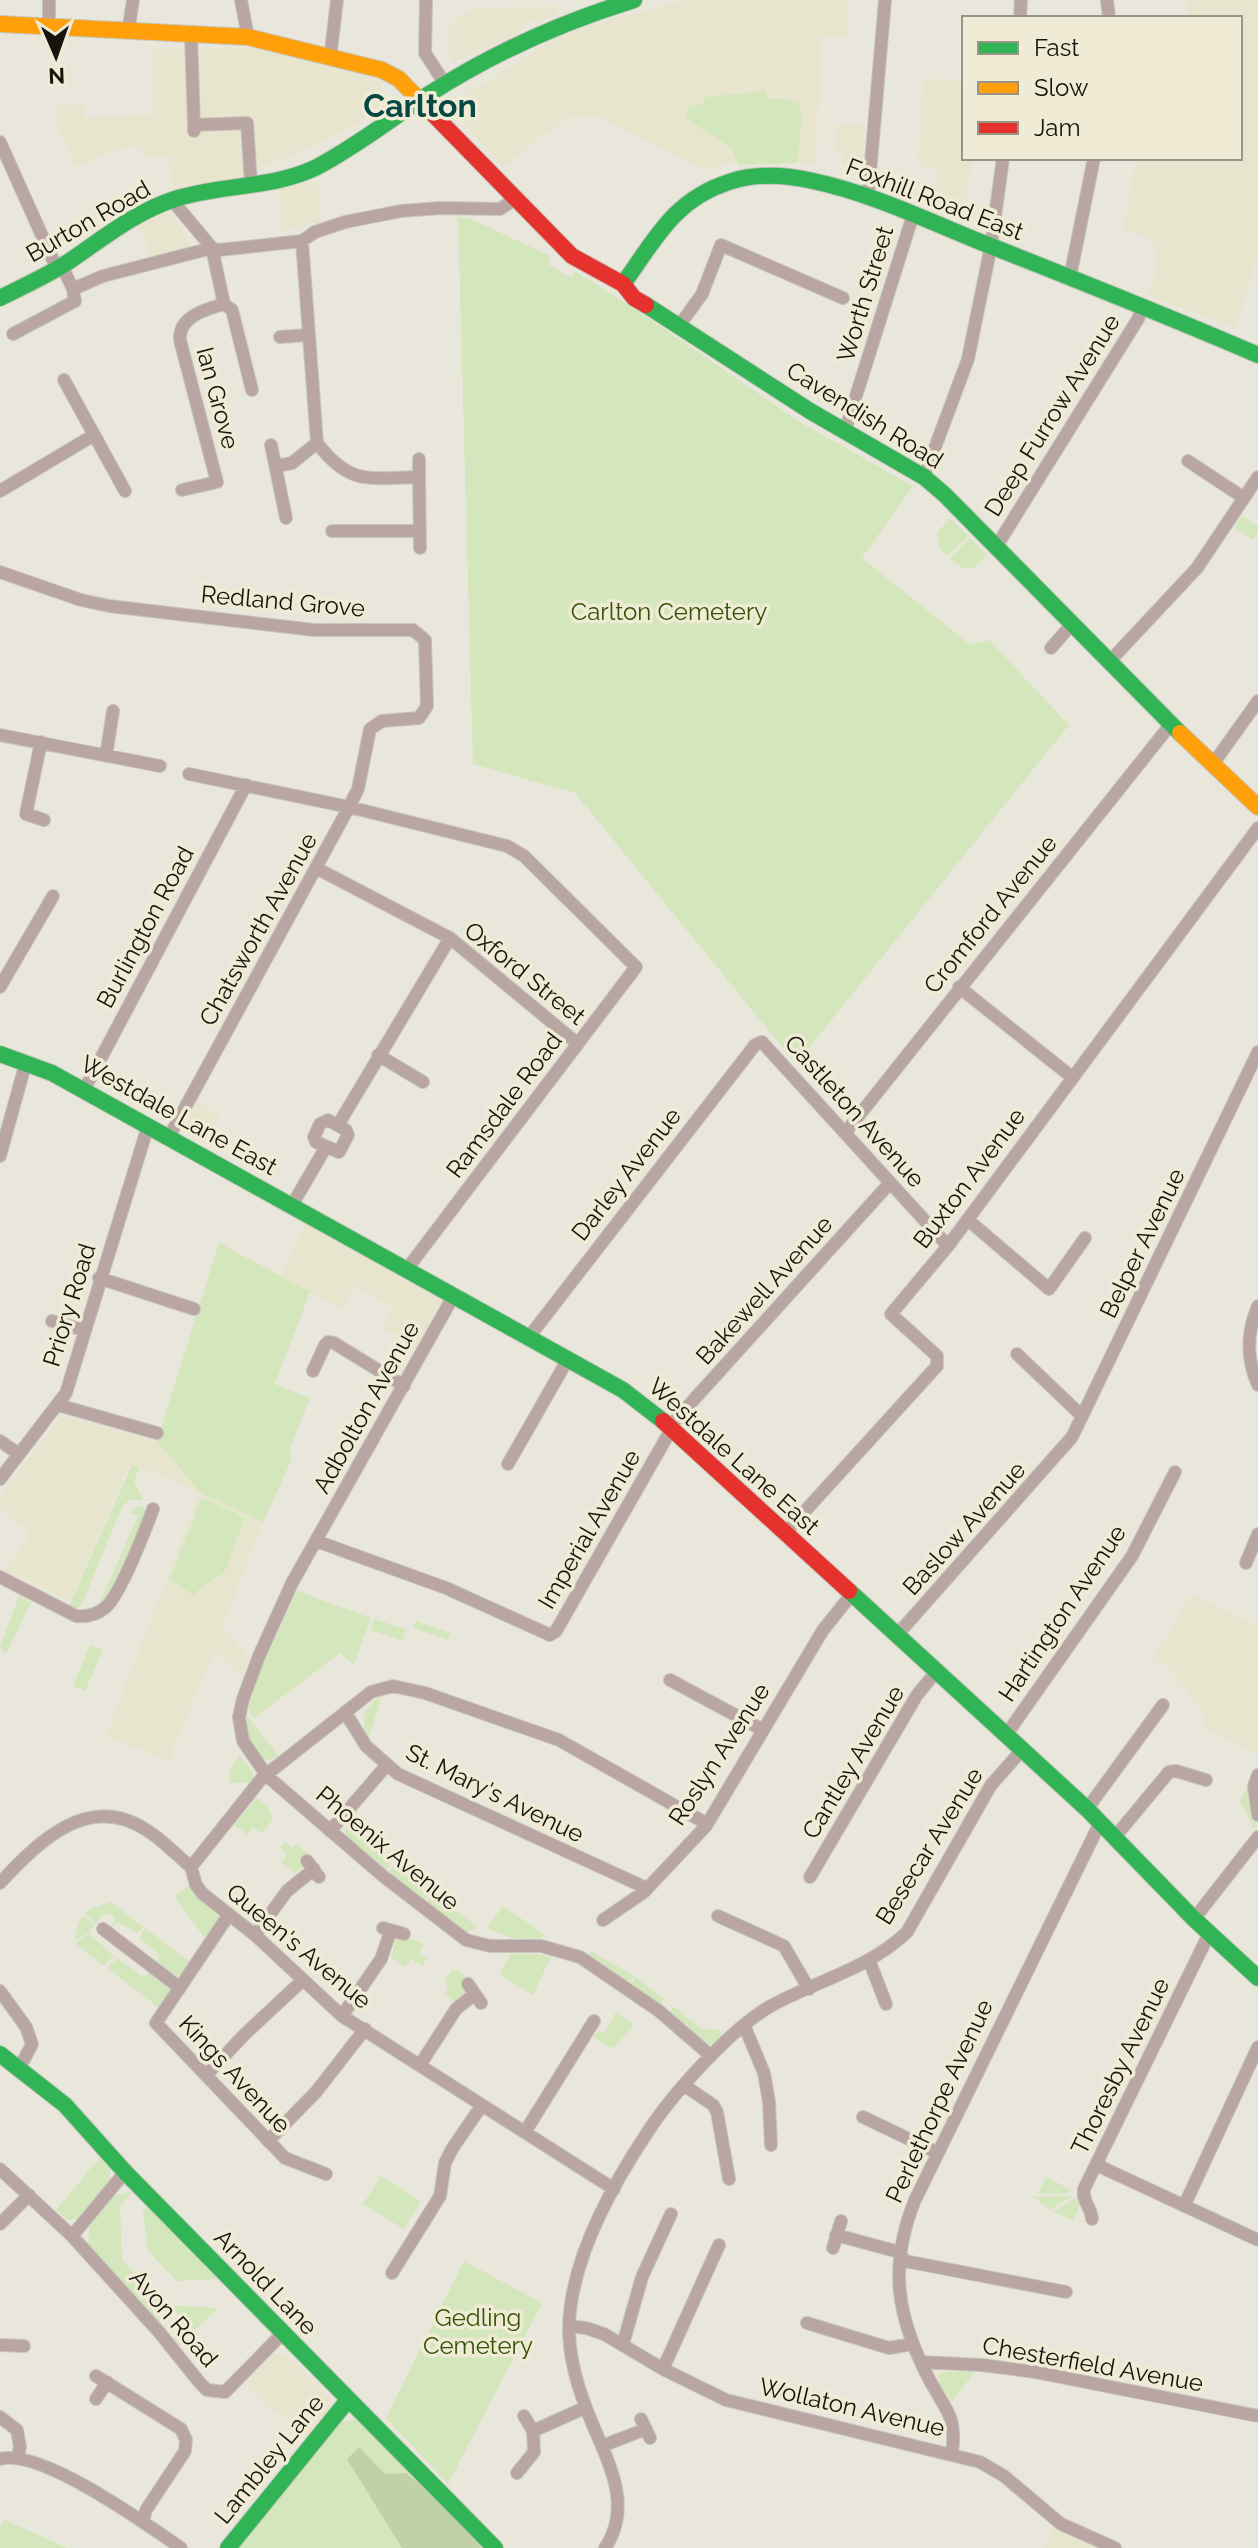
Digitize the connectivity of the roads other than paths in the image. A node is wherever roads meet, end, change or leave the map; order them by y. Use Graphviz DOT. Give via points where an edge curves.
graph roads {
  1 [pos="49,0"];
  2 [pos="133,0"];
  3 [pos="241,0"];
  4 [pos="337,0"];
  5 [pos="426,0"];
  6 [pos="634,0"];
  7 [pos="885,0"];
  8 [pos="0,24"];
  9 [pos="49,26"];
  10 [pos="128,32"];
  11 [pos="191,36"];
  12 [pos="248,37"];
  13 [pos="330,59"];
  14 [pos="445,84"];
  15 [pos="420,100"];
  16 [pos="0,142"];
  17 [pos="1003,160"];
  18 [pos="1094,160"];
  19 [pos="251,184"];
  20 [pos="868,197"];
  21 [pos="515,199"];
  22 [pos="172,200"];
  23 [pos="913,215"];
  24 [pos="302,241"];
  25 [pos="991,246"];
  26 [pos="212,248"];
  27 [pos="60,268"];
  28 [pos="1070,277"];
  29 [pos="623,284"];
  30 [pos="73,289"];
  31 [pos="0,298"];
  32 [pos="843,298"];
  33 [pos="224,304"];
  34 [pos="1143,306"];
  35 [pos="679,326"];
  36 [pos="13,334"];
  37 [pos="308,335"];
  38 [pos="280,337"];
  39 [pos="1258,355"];
  40 [pos="64,380"];
  41 [pos="252,390"];
  42 [pos="845,431"];
  43 [pos="94,435"];
  44 [pos="317,443"];
  45 [pos="271,445"];
  46 [pos="419,459"];
  47 [pos="1188,461"];
  48 [pos="276,466"];
  49 [pos="419,477"];
  50 [pos="924,477"];
  51 [pos="1258,477"];
  52 [pos="232,479"];
  53 [pos="217,482"];
  54 [pos="182,490"];
  55 [pos="0,491"];
  56 [pos="125,491"];
  57 [pos="1244,498"];
  58 [pos="286,518"];
  59 [pos="332,531"];
  60 [pos="419,531"];
  61 [pos="996,547"];
  62 [pos="420,548"];
  63 [pos="0,572"];
  64 [pos="1072,624"];
  65 [pos="1051,648"];
  66 [pos="1109,662"];
  67 [pos="1258,701"];
  68 [pos="113,711"];
  69 [pos="1171,724"];
  70 [pos="0,735"];
  71 [pos="369,735"];
  72 [pos="41,742"];
  73 [pos="106,756"];
  74 [pos="1213,764"];
  75 [pos="160,766"];
  76 [pos="189,774"];
  77 [pos="246,785"];
  78 [pos="349,807"];
  79 [pos="1258,807"];
  80 [pos="44,820"];
  81 [pos="1258,828"];
  82 [pos="316,868"];
  83 [pos="53,896"];
  84 [pos="450,938"];
  85 [pos="0,987"];
  86 [pos="959,987"];
  87 [pos="762,1042"];
  88 [pos="578,1044"];
  89 [pos="1258,1052"];
  90 [pos="0,1054"];
  91 [pos="378,1055"];
  92 [pos="26,1062"];
  93 [pos="1073,1078"];
  94 [pos="423,1082"];
  95 [pos="84,1090"];
  96 [pos="148,1126"];
  97 [pos="845,1133"];
  98 [pos="169,1137"];
  99 [pos="0,1156"];
  100 [pos="889,1184"];
  101 [pos="292,1205"];
  102 [pos="968,1220"];
  103 [pos="1085,1238"];
  104 [pos="948,1246"];
  105 [pos="407,1269"];
  106 [pos="99,1278"];
  107 [pos="454,1295"];
  108 [pos="1258,1306"];
  109 [pos="194,1309"];
  110 [pos="52,1321"];
  111 [pos="84,1330"];
  112 [pos="529,1337"];
  113 [pos="1017,1354"];
  114 [pos="568,1359"];
  115 [pos="313,1371"];
  116 [pos="1258,1385"];
  117 [pos="404,1386"];
  118 [pos="58,1405"];
  119 [pos="1082,1416"];
  120 [pos="671,1427"];
  121 [pos="157,1433"];
  122 [pos="0,1441"];
  123 [pos="1063,1450"];
  124 [pos="20,1451"];
  125 [pos="508,1464"];
  126 [pos="1175,1472"];
  127 [pos="0,1479"];
  128 [pos="153,1509"];
  129 [pos="785,1533"];
  130 [pos="1258,1534"];
  131 [pos="316,1541"];
  132 [pos="1246,1563"];
  133 [pos="0,1577"];
  134 [pos="852,1594"];
  135 [pos="897,1635"];
  136 [pos="936,1672"];
  137 [pos="670,1680"];
  138 [pos="1163,1705"];
  139 [pos="345,1712"];
  140 [pos="763,1730"];
  141 [pos="1006,1735"];
  142 [pos="1022,1750"];
  143 [pos="386,1766"];
  144 [pos="1258,1775"];
  145 [pos="267,1776"];
  146 [pos="1206,1780"];
  147 [pos="1087,1809"];
  148 [pos="1258,1815"];
  149 [pos="1100,1823"];
  150 [pos="706,1826"];
  151 [pos="330,1831"];
  152 [pos="1258,1837"];
  153 [pos="1114,1838"];
  154 [pos="191,1867"];
  155 [pos="314,1869"];
  156 [pos="810,1877"];
  157 [pos="0,1883"];
  158 [pos="644,1892"];
  159 [pos="228,1916"];
  160 [pos="718,1916"];
  161 [pos="1194,1919"];
  162 [pos="603,1920"];
  163 [pos="103,1929"];
  164 [pos="393,1931"];
  165 [pos="1209,1934"];
  166 [pos="255,1935"];
  167 [pos="869,1960"];
  168 [pos="1258,1978"];
  169 [pos="303,1980"];
  170 [pos="180,1988"];
  171 [pos="809,1989"];
  172 [pos="0,1991"];
  173 [pos="475,1994"];
  174 [pos="886,2004"];
  175 [pos="342,2016"];
  176 [pos="595,2021"];
  177 [pos="744,2025"];
  178 [pos="365,2029"];
  179 [pos="1258,2047"];
  180 [pos="0,2054"];
  181 [pos="711,2056"];
  182 [pos="420,2065"];
  183 [pos="19,2069"];
  184 [pos="204,2073"];
  185 [pos="685,2086"];
  186 [pos="482,2105"];
  187 [pos="863,2117"];
  188 [pos="525,2132"];
  189 [pos="268,2141"];
  190 [pos="771,2145"];
  191 [pos="938,2153"];
  192 [pos="1098,2161"];
  193 [pos="0,2169"];
  194 [pos="125,2172"];
  195 [pos="326,2174"];
  196 [pos="729,2179"];
  197 [pos="614,2189"];
  198 [pos="29,2195"];
  199 [pos="1184,2206"];
  200 [pos="671,2214"];
  201 [pos="1092,2219"];
  202 [pos="841,2221"];
  203 [pos="0,2224"];
  204 [pos="72,2236"];
  205 [pos="1258,2240"];
  206 [pos="719,2245"];
  207 [pos="899,2252"];
  208 [pos="392,2273"];
  209 [pos="1066,2292"];
  210 [pos="807,2323"];
  211 [pos="569,2326"];
  212 [pos="283,2333"];
  213 [pos="623,2344"];
  214 [pos="912,2344"];
  215 [pos="4,2346"];
  216 [pos="24,2346"];
  217 [pos="8,2360"];
  218 [pos="921,2362"];
  219 [pos="663,2369"];
  220 [pos="96,2399"];
  221 [pos="348,2400"];
  222 [pos="585,2405"];
  223 [pos="524,2416"];
  224 [pos="1258,2416"];
  225 [pos="0,2417"];
  226 [pos="646,2428"];
  227 [pos="533,2431"];
  228 [pos="602,2446"];
  229 [pos="952,2453"];
  230 [pos="18,2457"];
  231 [pos="0,2459"];
  232 [pos="517,2473"];
  233 [pos="140,2520"];
  234 [pos="181,2548"];
  235 [pos="228,2548"];
  236 [pos="495,2548"];
  237 [pos="605,2548"];
  238 [pos="1115,2548"];
  1 -- 9 [label="street"];
  2 -- 10 [label="street"];
  3 -- 12 [label="street"];
  4 -- 13 [label="street"];
  5 -- 14 [label="street" via="425,53"];
  6 -- 14 [label="street, Burton Road" via="578,18"];
  7 -- 20 [label="street"];
  8 -- 9 [label="street, Cavendish Road"];
  9 -- 10 [label="street, Cavendish Road"];
  10 -- 11 [label="street, Cavendish Road"];
  11 -- 12 [label="street, Cavendish Road"];
  11 -- 19 [label="street" via="194,128 247,123"];
  12 -- 13 [label="street, Cavendish Road"];
  13 -- 15 [label="street, Cavendish Road" via="382,70"];
  14 -- 15 [label="street, Burton Road"];
  15 -- 19 [label="street, Burton Road" via="311,170"];
  15 -- 21 [label="street, Cavendish Road"];
  16 -- 27 [label="street"];
  17 -- 25 [label="street"];
  18 -- 28 [label="street"];
  19 -- 22 [label="street, Burton Road"];
  20 -- 23 [label="street, Foxhill Road East"];
  20 -- 29 [label="street, Foxhill Road East" via="793,176 738,177 676,211"];
  21 -- 24 [label="street" via="496,210 401,211 345,222"];
  21 -- 29 [label="street, Cavendish Road" via="572,256"];
  22 -- 26 [label="street"];
  22 -- 27 [label="street, Burton Road"];
  23 -- 25 [label="street, Foxhill Road East"];
  23 -- 42 [label="street, Worth Street"];
  24 -- 26 [label="street"];
  24 -- 37 [label="street"];
  25 -- 28 [label="street, Foxhill Road East"];
  25 -- 50 [label="street" via="968,359"];
  26 -- 30 [label="street"];
  26 -- 33 [label="street"];
  27 -- 30 [label="street"];
  27 -- 31 [label="street, Burton Road"];
  28 -- 34 [label="street, Foxhill Road East"];
  29 -- 35 [label="street, Cavendish Road" via="634,298"];
  30 -- 36 [label="street" via="75,301"];
  32 -- 35 [label="street" via="721,245 702,294"];
  33 -- 41 [label="street" via="232,310"];
  33 -- 53 [label="street, Ian Grove" via="185,322 179,334"];
  34 -- 39 [label="street, Foxhill Road East"];
  34 -- 61 [label="street, Deep Furrow Avenue"];
  35 -- 42 [label="street, Cavendish Road"];
  37 -- 38 [label="street"];
  37 -- 44 [label="street"];
  40 -- 43 [label="street"];
  42 -- 50 [label="street, Cavendish Road"];
  43 -- 55 [label="street"];
  43 -- 56 [label="street"];
  44 -- 48 [label="street" via="292,463"];
  44 -- 49 [label="street" via="351,475"];
  45 -- 48 [label="street"];
  46 -- 49 [label="street"];
  47 -- 57 [label="street"];
  48 -- 58 [label="street"];
  49 -- 60 [label="street"];
  50 -- 61 [label="street, Cavendish Road"];
  51 -- 57 [label="street"];
  52 -- 53 [label="street, Ian Grove"];
  53 -- 54 [label="street, Ian Grove"];
  57 -- 66 [label="street" via="1197,568"];
  59 -- 60 [label="street"];
  60 -- 62 [label="street"];
  61 -- 64 [label="street, Cavendish Road"];
  63 -- 71 [label="street, Redland Grove" via="109,606 314,630 413,630 425,640 425,712 411,720 382,721"];
  64 -- 65 [label="street"];
  64 -- 66 [label="street, Cavendish Road"];
  66 -- 69 [label="street, Cavendish Road"];
  67 -- 74 [label="street"];
  68 -- 73 [label="street"];
  69 -- 74 [label="street, Cavendish Road"];
  69 -- 86 [label="street, Cromford Avenue"];
  70 -- 72 [label="street"];
  71 -- 78 [label="street, Chatsworth Avenue"];
  72 -- 73 [label="street"];
  72 -- 80 [label="street" via="26,814"];
  73 -- 75 [label="street"];
  74 -- 79 [label="street, Cavendish Road"];
  76 -- 77 [label="street"];
  77 -- 78 [label="street"];
  77 -- 95 [label="street, Burlington Road"];
  78 -- 82 [label="street, Chatsworth Avenue"];
  78 -- 88 [label="street, Ramsdale Road" via="507,846 524,856 636,967"];
  81 -- 93 [label="street, Buxton Avenue"];
  82 -- 84 [label="street, Oxford Street"];
  82 -- 98 [label="street, Chatsworth Avenue"];
  83 -- 85 [label="street"];
  84 -- 88 [label="street, Oxford Street"];
  84 -- 91 [label="street"];
  86 -- 93 [label="street"];
  86 -- 97 [label="street, Cromford Avenue"];
  87 -- 97 [label="street, Castleton Avenue"];
  87 -- 112 [label="street, Darley Avenue"];
  88 -- 105 [label="street, Ramsdale Road"];
  89 -- 119 [label="street, Belper Avenue"];
  90 -- 92 [label="street, Westdale Lane East"];
  91 -- 94 [label="street"];
  91 -- 101 [label="street" via="338,1125 348,1135 342,1149 326,1147"];
  92 -- 95 [label="street, Westdale Lane East"];
  92 -- 99 [label="street"];
  93 -- 102 [label="street, Buxton Avenue"];
  95 -- 96 [label="street, Westdale Lane East"];
  96 -- 98 [label="street, Westdale Lane East"];
  96 -- 106 [label="street, Priory Road"];
  97 -- 100 [label="street, Castleton Avenue"];
  98 -- 101 [label="street, Westdale Lane East"];
  100 -- 104 [label="street, Castleton Avenue"];
  100 -- 120 [label="street, Bakewell Avenue"];
  101 -- 105 [label="street, Westdale Lane East"];
  102 -- 103 [label="street" via="1049,1289"];
  102 -- 104 [label="street, Buxton Avenue"];
  104 -- 129 [label="street, Buxton Avenue" via="891,1314 937,1356 937,1366"];
  105 -- 107 [label="street, Westdale Lane East"];
  106 -- 109 [label="street"];
  106 -- 111 [label="street, Priory Road"];
  107 -- 112 [label="street, Westdale Lane East"];
  107 -- 117 [label="street, Adbolton Avenue"];
  108 -- 116 [label="street" via="1249,1336"];
  110 -- 111 [label="street"];
  111 -- 118 [label="street, Priory Road"];
  112 -- 114 [label="street, Westdale Lane East"];
  113 -- 119 [label="street"];
  114 -- 120 [label="street, Westdale Lane East" via="623,1390"];
  114 -- 125 [label="street"];
  115 -- 117 [label="street" via="328,1342"];
  117 -- 131 [label="street, Adbolton Avenue"];
  118 -- 121 [label="street"];
  118 -- 124 [label="street, Priory Road"];
  119 -- 123 [label="street, Belper Avenue"];
  120 -- 129 [label="street, Westdale Lane East"];
  120 -- 131 [label="street, Imperial Avenue" via="550,1635 397,1569"];
  122 -- 124 [label="street"];
  123 -- 135 [label="street, Baslow Avenue"];
  124 -- 127 [label="street, Priory Road"];
  126 -- 141 [label="street, Hartington Avenue" via="1132,1556"];
  128 -- 133 [label="street" via="113,1599 98,1613 76,1616"];
  129 -- 134 [label="street, Westdale Lane East"];
  130 -- 132 [label="street"];
  131 -- 145 [label="street, Phoenix Avenue" via="259,1656 239,1717 248,1752"];
  134 -- 135 [label="street, Westdale Lane East"];
  134 -- 140 [label="street, Roslyn Avenue" via="823,1630"];
  135 -- 136 [label="street, Westdale Lane East"];
  136 -- 141 [label="street, Westdale Lane East"];
  136 -- 156 [label="street, Cantley Avenue" via="917,1695"];
  137 -- 140 [label="street"];
  138 -- 147 [label="street"];
  139 -- 143 [label="street, St. Mary's Avenue"];
  139 -- 145 [label="street"];
  139 -- 150 [label="street" via="371,1692 388,1687 425,1693 559,1740"];
  140 -- 150 [label="street, Roslyn Avenue"];
  141 -- 142 [label="street, Westdale Lane East"];
  142 -- 147 [label="street, Westdale Lane East"];
  142 -- 167 [label="street, Besecar Avenue" via="991,1785 907,1932"];
  143 -- 151 [label="street"];
  143 -- 158 [label="street, St. Mary's Avenue" via="642,1886"];
  144 -- 148 [label="street"];
  145 -- 151 [label="street, Phoenix Avenue"];
  145 -- 154 [label="street"];
  146 -- 153 [label="street" via="1169,1772"];
  147 -- 149 [label="street, Westdale Lane East"];
  149 -- 153 [label="street, Westdale Lane East"];
  149 -- 191 [label="street, Perlethorpe Avenue"];
  150 -- 158 [label="street, Roslyn Avenue"];
  151 -- 181 [label="street, Phoenix Avenue" via="466,1940 490,1946 541,1946 580,1957 659,2011"];
  152 -- 161 [label="street"];
  153 -- 161 [label="street, Westdale Lane East"];
  154 -- 157 [label="street, Queen's Avenue" via="148,1830 101,1816 59,1830"];
  154 -- 159 [label="street, Queen's Avenue" via="196,1885"];
  155 -- 166 [label="street" via="287,1891"];
  158 -- 162 [label="street, Roslyn Avenue"];
  159 -- 166 [label="street, Queen's Avenue"];
  159 -- 170 [label="street"];
  160 -- 171 [label="street" via="784,1946"];
  161 -- 165 [label="street, Westdale Lane East"];
  163 -- 170 [label="street"];
  164 -- 175 [label="street" via="381,1959"];
  165 -- 168 [label="street, Westdale Lane East"];
  165 -- 192 [label="street, Thoresby Avenue"];
  166 -- 169 [label="street, Queen's Avenue"];
  167 -- 171 [label="street, Besecar Avenue"];
  167 -- 174 [label="street"];
  169 -- 175 [label="street, Queen's Avenue"];
  169 -- 184 [label="street"];
  170 -- 184 [label="street, Kings Avenue" via="156,2023"];
  171 -- 177 [label="street, Besecar Avenue"];
  172 -- 183 [label="street" via="32,2044"];
  173 -- 182 [label="street" via="456,2009"];
  175 -- 178 [label="street, Queen's Avenue"];
  176 -- 188 [label="street"];
  177 -- 181 [label="street, Besecar Avenue"];
  177 -- 190 [label="street" via="764,2073"];
  178 -- 182 [label="street, Queen's Avenue"];
  178 -- 189 [label="street" via="316,2092"];
  179 -- 199 [label="street"];
  180 -- 183 [label="street, Arnold Lane"];
  181 -- 185 [label="street, Besecar Avenue"];
  182 -- 186 [label="street, Queen's Avenue"];
  183 -- 194 [label="street, Arnold Lane" via="65,2105"];
  184 -- 189 [label="street, Kings Avenue"];
  185 -- 196 [label="street" via="717,2112"];
  185 -- 197 [label="street, Besecar Avenue" via="651,2126"];
  186 -- 188 [label="street, Queen's Avenue"];
  186 -- 208 [label="street" via="445,2163 440,2196"];
  187 -- 191 [label="street"];
  188 -- 197 [label="street, Queen's Avenue"];
  189 -- 195 [label="street, Kings Avenue" via="285,2158"];
  191 -- 207 [label="street, Perlethorpe Avenue" via="908,2216"];
  192 -- 199 [label="street"];
  192 -- 201 [label="street, Thoresby Avenue" via="1083,2193"];
  193 -- 198 [label="street, Avon Road"];
  194 -- 204 [label="street"];
  194 -- 212 [label="street, Arnold Lane"];
  197 -- 211 [label="street, Besecar Avenue" via="577,2276"];
  198 -- 203 [label="street"];
  198 -- 204 [label="street, Avon Road"];
  199 -- 205 [label="street"];
  200 -- 213 [label="street" via="642,2277"];
  202 -- 207 [label="street" via="834,2242"];
  204 -- 212 [label="street, Avon Road" via="207,2390 225,2392"];
  206 -- 219 [label="street"];
  207 -- 209 [label="street" via="905,2261"];
  207 -- 214 [label="street, Perlethorpe Avenue" via="899,2299"];
  210 -- 214 [label="street" via="889,2348"];
  211 -- 213 [label="street, Wollaton Avenue" via="596,2330"];
  211 -- 222 [label="street, Besecar Avenue"];
  212 -- 221 [label="street, Arnold Lane"];
  213 -- 219 [label="street, Wollaton Avenue"];
  214 -- 218 [label="street, Perlethorpe Avenue"];
  215 -- 216 [label="street"];
  215 -- 217 [label="street"];
  218 -- 224 [label="street, Chesterfield Avenue" via="1035,2372"];
  218 -- 229 [label="street, Perlethorpe Avenue" via="953,2419"];
  219 -- 229 [label="street, Wollaton Avenue" via="726,2400"];
  220 -- 233 [label="street" via="102,2379 181,2429 186,2440 185,2451"];
  221 -- 235 [label="street, Lambley Lane"];
  221 -- 236 [label="street, Arnold Lane"];
  222 -- 227 [label="street"];
  222 -- 228 [label="street, Besecar Avenue"];
  223 -- 227 [label="street"];
  225 -- 230 [label="street" via="17,2430"];
  226 -- 228 [label="street"];
  227 -- 232 [label="street" via="534,2452"];
  228 -- 237 [label="street, Besecar Avenue" via="619,2497 617,2524"];
  229 -- 238 [label="street, Wollaton Avenue" via="995,2469 1061,2524"];
  230 -- 231 [label="street"];
  230 -- 233 [label="street" via="97,2493"];
  233 -- 234 [label="street"];
}
